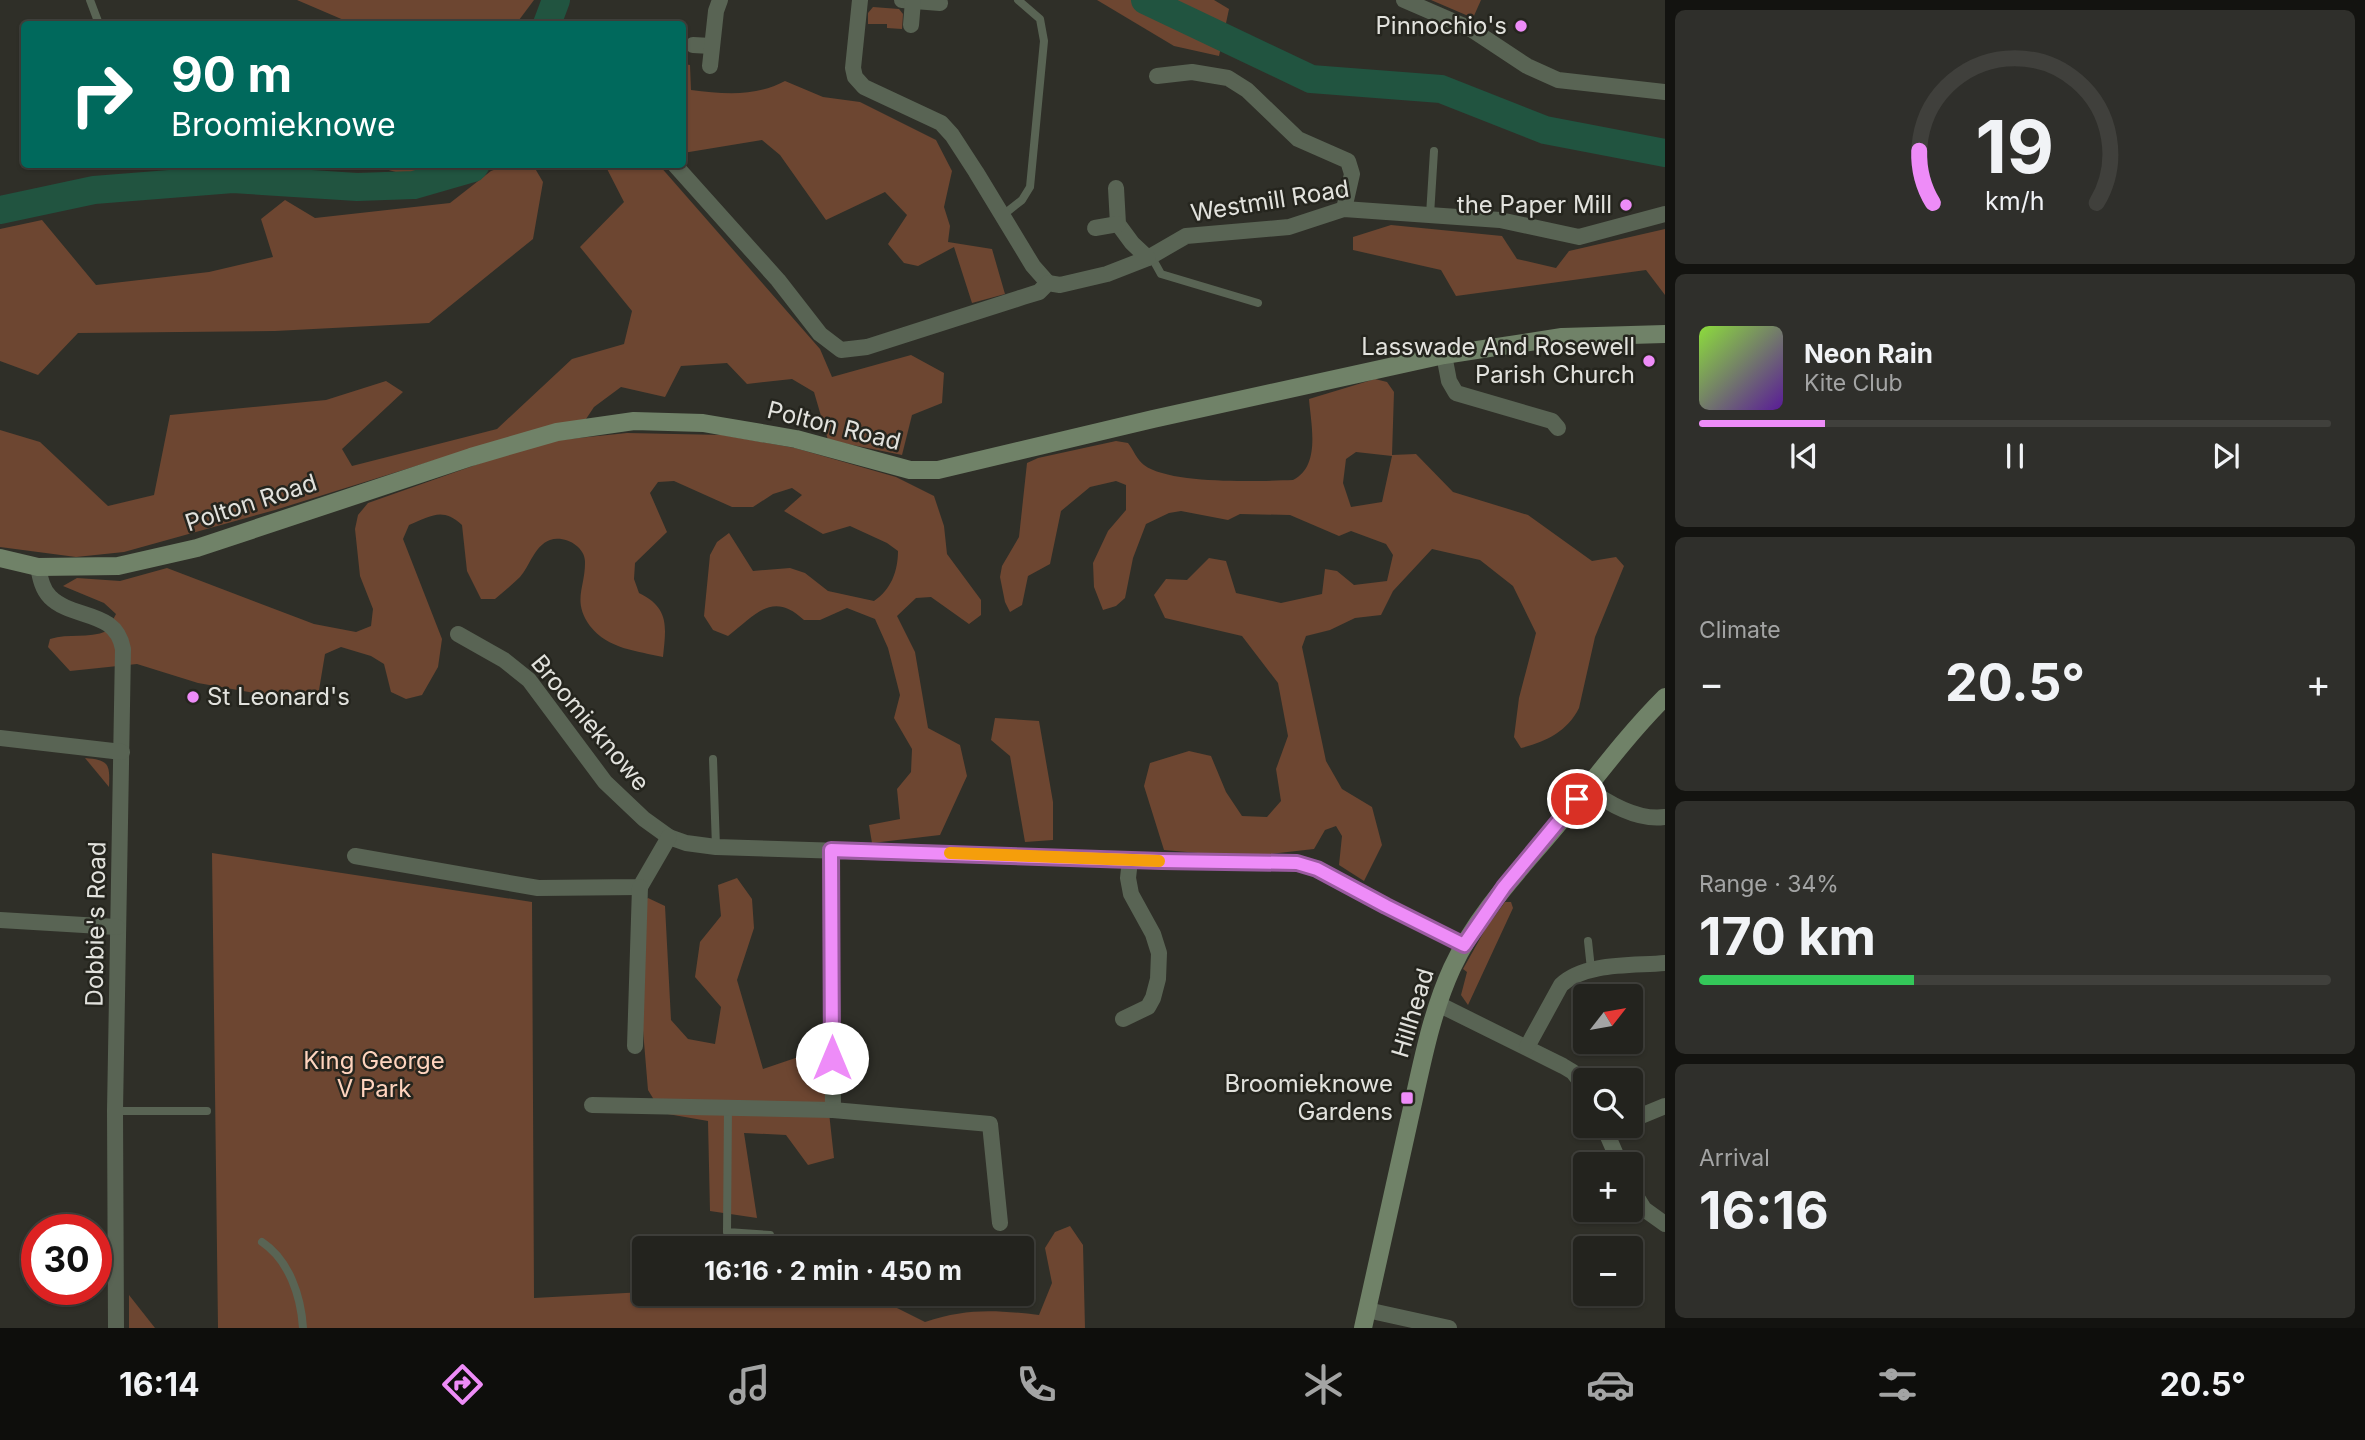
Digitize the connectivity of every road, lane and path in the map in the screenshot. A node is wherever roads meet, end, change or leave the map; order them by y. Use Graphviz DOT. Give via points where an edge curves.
graph roads {
  1 [pos="90,0"];
  2 [pos="720,0"];
  3 [pos="860,0"];
  4 [pos="902,0"];
  5 [pos="1018,0"];
  6 [pos="1404,0"];
  7 [pos="913,1"];
  8 [pos="940,3"];
  9 [pos="98,21"];
  10 [pos="911,25"];
  11 [pos="693,45"];
  12 [pos="711,46"];
  13 [pos="710,66"];
  14 [pos="1157,76"];
  15 [pos="1665,92"];
  16 [pos="1434,150"];
  17 [pos="678,168"];
  18 [pos="1116,188"];
  19 [pos="1345,209"];
  20 [pos="1665,214"];
  21 [pos="1003,215"];
  22 [pos="1430,215"];
  23 [pos="1118,224"];
  24 [pos="1095,228"];
  25 [pos="1149,257"];
  26 [pos="1048,284"];
  27 [pos="1258,303"];
  28 [pos="1665,334"];
  29 [pos="1444,355"];
  30 [pos="1559,428"];
  31 [pos="0,558"];
  32 [pos="38,566"];
  33 [pos="458,634"];
  34 [pos="1665,697"];
  35 [pos="0,738"];
  36 [pos="122,752"];
  37 [pos="713,760"];
  38 [pos="1586,787"];
  39 [pos="1665,817"];
  40 [pos="669,837"];
  41 [pos="716,847"];
  42 [pos="831,850"];
  43 [pos="355,856"];
  44 [pos="1130,860"];
  45 [pos="640,887"];
  46 [pos="0,920"];
  47 [pos="117,927"];
  48 [pos="1588,942"];
  49 [pos="1464,945"];
  50 [pos="1665,963"];
  51 [pos="1591,969"];
  52 [pos="1438,1004"];
  53 [pos="1123,1018"];
  54 [pos="635,1046"];
  55 [pos="1527,1047"];
  56 [pos="1573,1072"];
  57 [pos="592,1105"];
  58 [pos="728,1106"];
  59 [pos="1665,1106"];
  60 [pos="833,1110"];
  61 [pos="115,1111"];
  62 [pos="207,1111"];
  63 [pos="1643,1116"];
  64 [pos="1643,1207"];
  65 [pos="1000,1223"];
  66 [pos="1665,1224"];
  67 [pos="771,1235"];
  68 [pos="262,1242"];
  69 [pos="1365,1319"];
  70 [pos="116,1328"];
  71 [pos="303,1328"];
  72 [pos="1449,1328"];
  1 -- 9 [label="lane"];
  2 -- 12 [label="street"];
  3 -- 21 [label="street" via="855,77 864,87 941,123"];
  4 -- 7 [label="street"];
  5 -- 21 [label="lane" via="1040,19 1044,41 1030,187"];
  6 -- 15 [label="street" via="1471,29 1527,66 1558,79"];
  7 -- 8 [label="street"];
  7 -- 10 [label="street"];
  11 -- 12 [label="street"];
  12 -- 13 [label="street"];
  14 -- 19 [label="street" via="1192,72 1228,78 1298,139 1348,161 1352,174"];
  16 -- 22 [label="lane"];
  17 -- 26 [label="street, Westmill Road" via="778,279 820,334 841,350 867,347 1039,292"];
  18 -- 23 [label="street"];
  19 -- 22 [label="street, Westmill Road"];
  19 -- 25 [label="street, Westmill Road" via="1289,227 1186,236"];
  20 -- 22 [label="street, Westmill Road" via="1579,237 1500,220"];
  21 -- 26 [label="street"];
  23 -- 24 [label="street"];
  23 -- 25 [label="street"];
  25 -- 26 [label="street, Westmill Road" via="1107,274"];
  25 -- 27 [label="lane" via="1161,274"];
  28 -- 29 [label="street, Polton Road" via="1562,337"];
  29 -- 30 [label="street" via="1456,393 1552,421"];
  29 -- 32 [label="street, Polton Road" via="938,470 910,470 796,439 703,423 634,421 557,432 197,548 118,566"];
  31 -- 32 [label="street, Polton Road"];
  32 -- 36 [label="street, Dobbie's Road" via="50,597 108,623 119,634 123,649"];
  33 -- 40 [label="street, Broomieknowe" via="529,680 605,782"];
  34 -- 38 [label="street, Hillhead"];
  35 -- 36 [label="street"];
  36 -- 47 [label="street, Dobbie's Road"];
  37 -- 41 [label="lane"];
  38 -- 39 [label="street" via="1638,815"];
  38 -- 49 [label="street, Hillhead" via="1504,887"];
  40 -- 41 [label="street, Broomieknowe"];
  40 -- 45 [label="street"];
  41 -- 42 [label="street, Broomieknowe"];
  42 -- 44 [label="street, Broomieknowe"];
  42 -- 60 [label="street"];
  43 -- 45 [label="street" via="538,888"];
  44 -- 49 [label="street, Broomieknowe" via="1297,863"];
  44 -- 53 [label="street" via="1131,894 1159,953 1158,979 1148,1007"];
  45 -- 54 [label="street"];
  46 -- 47 [label="street"];
  47 -- 61 [label="street, Dobbie's Road"];
  48 -- 51 [label="lane"];
  49 -- 52 [label="street, Hillhead"];
  50 -- 51 [label="street"];
  51 -- 55 [label="street" via="1561,985"];
  52 -- 55 [label="street"];
  52 -- 69 [label="street, Hillhead"];
  55 -- 56 [label="street"];
  57 -- 58 [label="street"];
  58 -- 60 [label="street"];
  58 -- 67 [label="lane" via="727,1232"];
  59 -- 63 [label="street"];
  60 -- 65 [label="street" via="990,1124"];
  61 -- 62 [label="lane"];
  61 -- 70 [label="street, Dobbie's Road"];
  64 -- 66 [label="street"];
  68 -- 71 [label="lane" via="276,1251 287,1270 300,1301"];
  69 -- 72 [label="street"];
}
